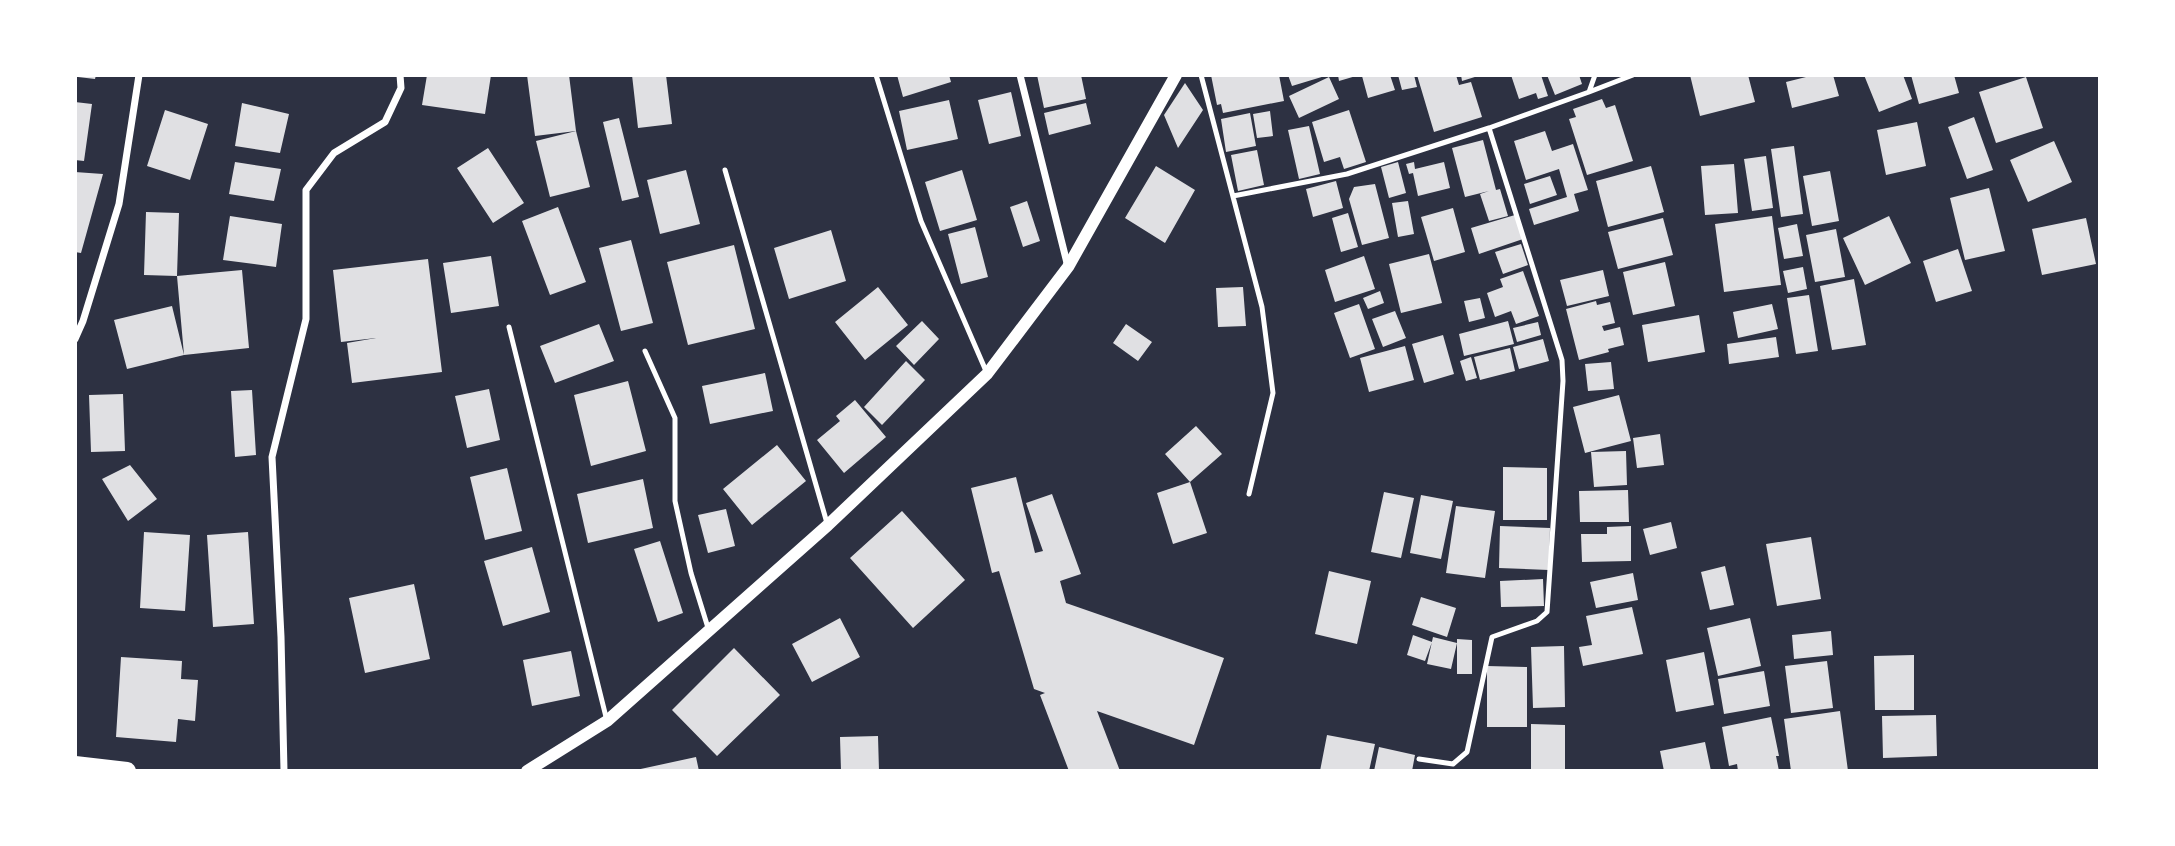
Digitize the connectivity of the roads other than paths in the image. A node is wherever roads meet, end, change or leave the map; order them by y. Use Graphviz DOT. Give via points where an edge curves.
graph roads {
  1 [pos="139,75"];
  2 [pos="400,75"];
  3 [pos="876,75"];
  4 [pos="1020,75"];
  5 [pos="1176,75"];
  6 [pos="1201,75"];
  7 [pos="1595,75"];
  8 [pos="1633,75"];
  9 [pos="1589,92"];
  10 [pos="1489,128"];
  11 [pos="725,170"];
  12 [pos="1233,196"];
  13 [pos="1068,267"];
  14 [pos="509,327"];
  15 [pos="75,340"];
  16 [pos="645,351"];
  17 [pos="987,374"];
  18 [pos="1249,494"];
  19 [pos="828,525"];
  20 [pos="709,631"];
  21 [pos="607,721"];
  22 [pos="1419,759"];
  23 [pos="75,765"];
  24 [pos="127,771"];
  25 [pos="284,771"];
  26 [pos="527,771"];
  1 -- 15 [label="street" via="119,204"];
  2 -- 25 [label="street" via="401,88 385,122 334,153 306,190 306,319 272,457"];
  3 -- 17 [label="lane" via="920,221"];
  4 -- 13 [label="street"];
  5 -- 13 [label="street"];
  6 -- 12 [label="lane"];
  7 -- 9 [label="lane"];
  8 -- 9 [label="lane"];
  9 -- 10 [label="lane"];
  10 -- 12 [label="lane" via="1347,174"];
  10 -- 22 [label="lane" via="1562,360 1547,612 1537,621 1492,637 1467,751 1453,764"];
  11 -- 19 [label="lane"];
  12 -- 18 [label="lane" via="1262,307 1273,393"];
  13 -- 17 [label="street"];
  14 -- 21 [label="lane"];
  16 -- 20 [label="lane" via="675,418 675,502"];
  17 -- 19 [label="street"];
  19 -- 20 [label="street"];
  20 -- 21 [label="street"];
  21 -- 26 [label="street"];
  23 -- 24 [label="main road"];
}
